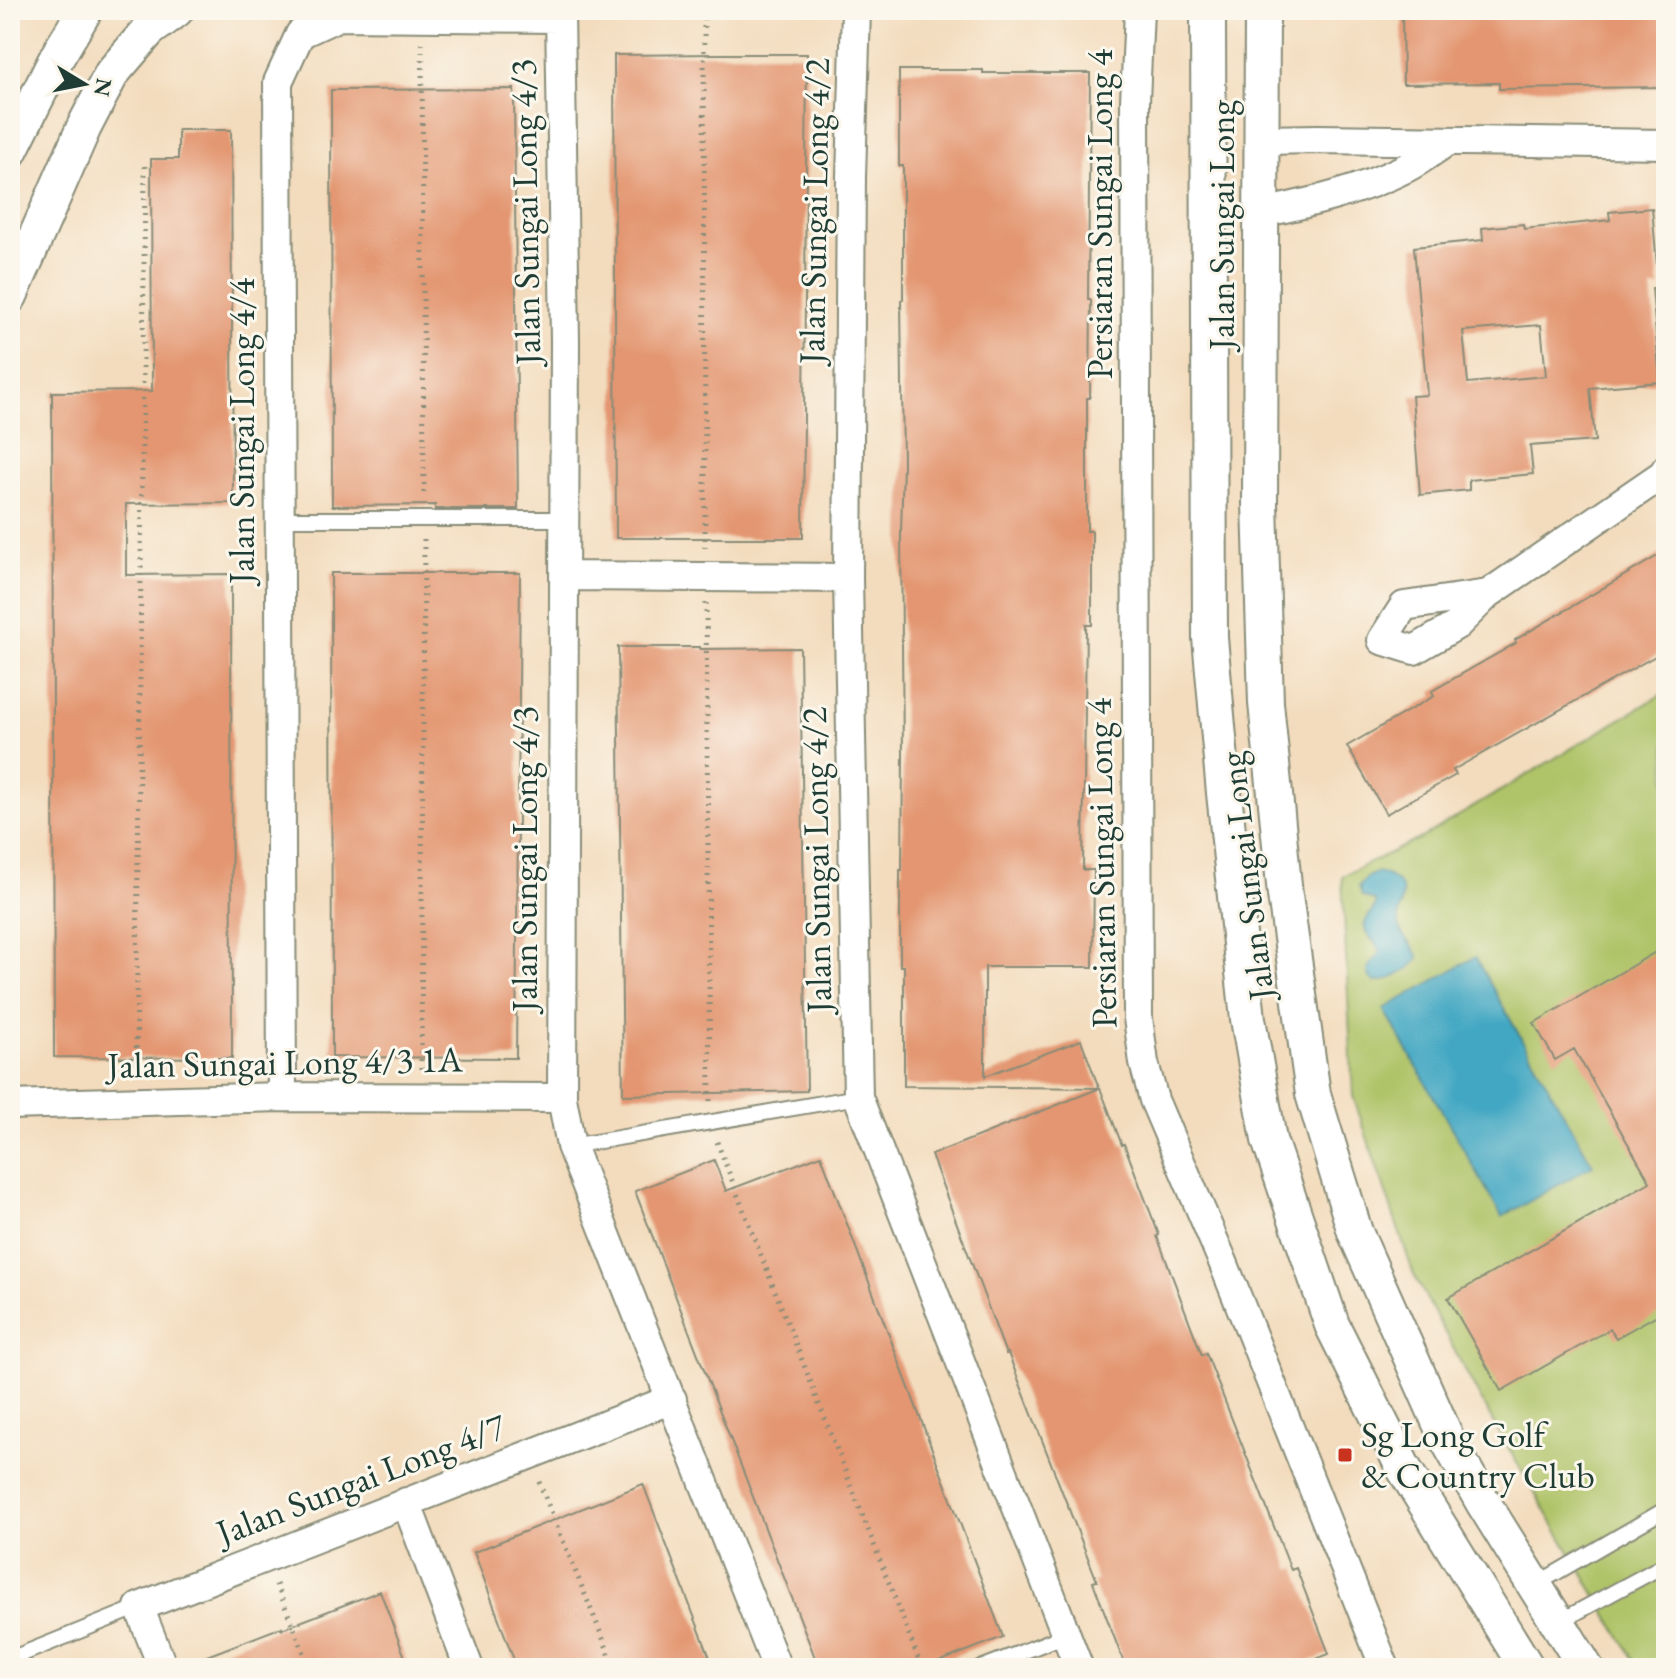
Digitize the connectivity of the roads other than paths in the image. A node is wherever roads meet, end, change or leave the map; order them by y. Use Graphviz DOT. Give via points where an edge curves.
graph roads {
  1 [pos="85,10"];
  2 [pos="176,10"];
  3 [pos="856,10"];
  4 [pos="1139,10"];
  5 [pos="1208,10"];
  6 [pos="1262,10"];
  7 [pos="560,14"];
  8 [pos="1262,140"];
  9 [pos="1448,141"];
  10 [pos="1666,144"];
  11 [pos="10,151"];
  12 [pos="1261,213"];
  13 [pos="10,296"];
  14 [pos="1666,469"];
  15 [pos="280,519"];
  16 [pos="564,519"];
  17 [pos="564,576"];
  18 [pos="848,578"];
  19 [pos="1488,594"];
  20 [pos="282,1097"];
  21 [pos="858,1097"];
  22 [pos="562,1098"];
  23 [pos="10,1105"];
  24 [pos="571,1146"];
  25 [pos="672,1399"];
  26 [pos="406,1502"];
  27 [pos="1666,1509"];
  28 [pos="1666,1564"];
  29 [pos="1477,1587"];
  30 [pos="139,1607"];
  31 [pos="1539,1608"];
  32 [pos="1066,1635"];
  33 [pos="10,1659"];
  34 [pos="163,1668"];
  35 [pos="469,1668"];
  36 [pos="777,1668"];
  37 [pos="981,1668"];
  38 [pos="1079,1668"];
  39 [pos="1385,1668"];
  40 [pos="1527,1668"];
  41 [pos="1586,1668"];
  1 -- 11 [label="street"];
  2 -- 13 [label="street" via="149,30 112,73"];
  3 -- 18 [label="street, Jalan Sungai Long 4/2"];
  4 -- 39 [label="street, Persiaran Sungai Long 4" via="1136,839 1142,1048 1154,1100"];
  5 -- 29 [label="street, Jalan Sungai Long" via="1210,638 1248,1019 1269,1140 1332,1325 1403,1467"];
  6 -- 8 [label="street, Jalan Sungai Long"];
  7 -- 15 [label="street, Jalan Sungai Long 4/4" via="339,16 300,34 278,82"];
  7 -- 16 [label="street, Jalan Sungai Long 4/3"];
  8 -- 9 [label="street"];
  8 -- 12 [label="street, Jalan Sungai Long"];
  9 -- 10 [label="street"];
  9 -- 12 [label="street" via="1407,168 1371,182 1316,202"];
  12 -- 31 [label="street, Jalan Sungai Long" via="1266,703 1285,895 1313,1094 1355,1232 1447,1439"];
  14 -- 19 [label="street"];
  15 -- 16 [label="lane"];
  15 -- 20 [label="street, Jalan Sungai Long 4/4"];
  16 -- 17 [label="street, Jalan Sungai Long 4/3"];
  17 -- 18 [label="street"];
  17 -- 22 [label="street, Jalan Sungai Long 4/3"];
  18 -- 21 [label="street, Jalan Sungai Long 4/2"];
  20 -- 22 [label="street, Jalan Sungai Long 4/3 1A"];
  20 -- 23 [label="street, Jalan Sungai Long 4/3 1A"];
  21 -- 24 [label="lane"];
  21 -- 32 [label="street, Jalan Sungai Long 4/2"];
  22 -- 24 [label="street, Jalan Sungai Long 4/3"];
  24 -- 25 [label="street, Jalan Sungai Long 4/3"];
  25 -- 26 [label="street, Jalan Sungai Long 4/7"];
  25 -- 36 [label="street, Jalan Sungai Long 4/3"];
  26 -- 30 [label="street, Jalan Sungai Long 4/7"];
  26 -- 35 [label="street"];
  27 -- 31 [label="lane"];
  28 -- 31 [label="lane"];
  29 -- 31 [label="street" via="1502,1604"];
  29 -- 40 [label="street, Jalan Sungai Long"];
  30 -- 33 [label="lane"];
  30 -- 34 [label="street"];
  31 -- 40 [label="street" via="1523,1643"];
  31 -- 41 [label="street, Jalan Sungai Long"];
  32 -- 37 [label="lane"];
  32 -- 38 [label="street, Jalan Sungai Long 4/2"];
}
